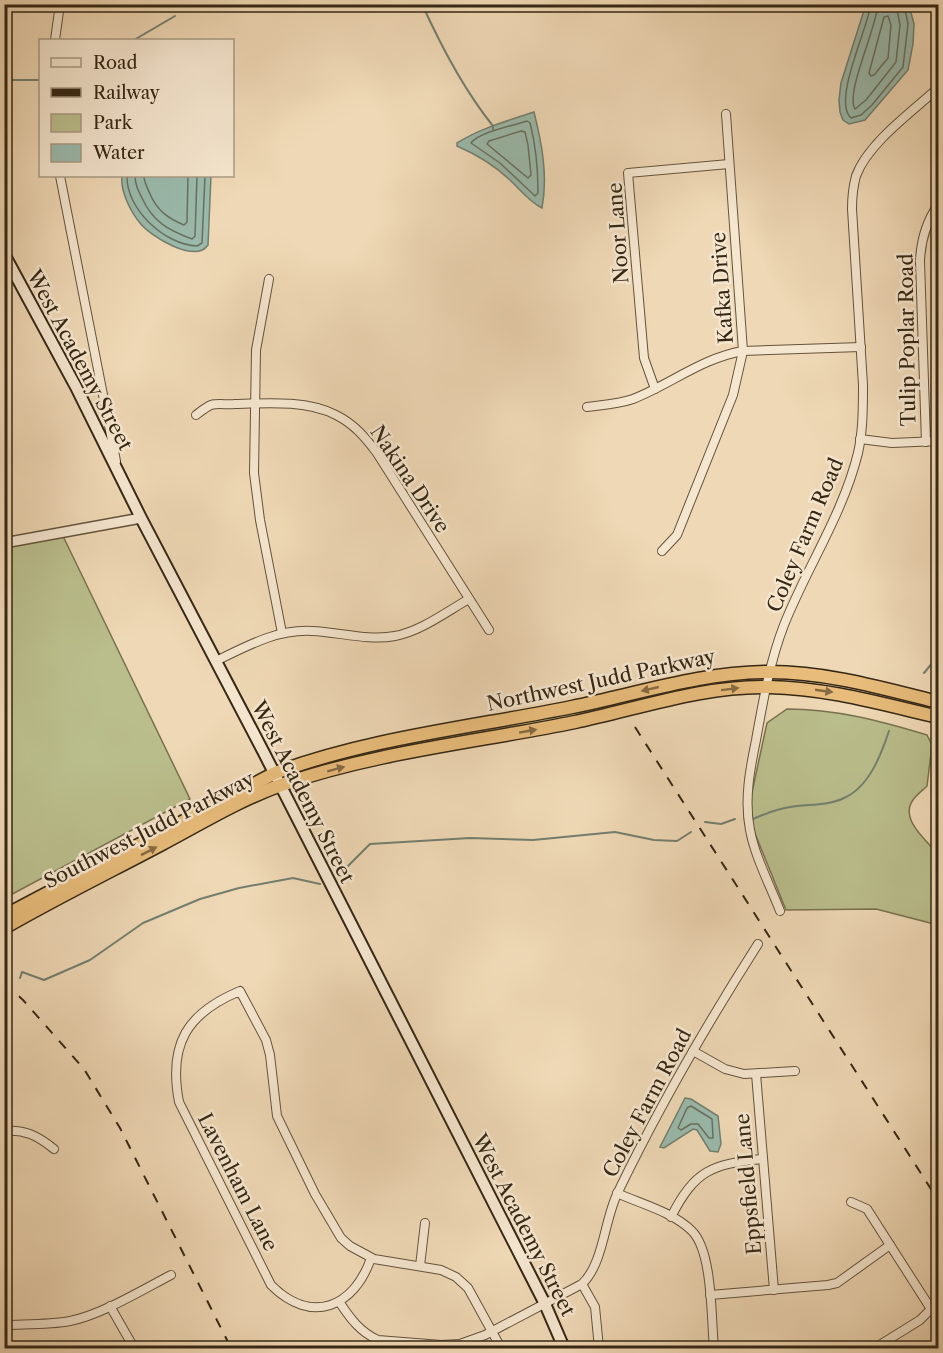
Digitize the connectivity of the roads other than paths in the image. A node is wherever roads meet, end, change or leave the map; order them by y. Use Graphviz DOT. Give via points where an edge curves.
graph roads {
  1 [pos="60,4"];
  2 [pos="55,39"];
  3 [pos="939,88"];
  4 [pos="726,114"];
  5 [pos="729,164"];
  6 [pos="60,177"];
  7 [pos="939,205"];
  8 [pos="4,254"];
  9 [pos="269,279"];
  10 [pos="861,347"];
  11 [pos="743,351"];
  12 [pos="655,389"];
  13 [pos="254,403"];
  14 [pos="587,407"];
  15 [pos="196,415"];
  16 [pos="860,439"];
  17 [pos="939,441"];
  18 [pos="926,442"];
  19 [pos="118,472"];
  20 [pos="141,518"];
  21 [pos="4,543"];
  22 [pos="662,551"];
  23 [pos="469,599"];
  24 [pos="489,630"];
  25 [pos="282,633"];
  26 [pos="216,661"];
  27 [pos="770,672"];
  28 [pos="766,686"];
  29 [pos="939,702"];
  30 [pos="939,717"];
  31 [pos="274,773"];
  32 [pos="280,785"];
  33 [pos="780,911"];
  34 [pos="4,916"];
  35 [pos="4,928"];
  36 [pos="758,944"];
  37 [pos="693,1051"];
  38 [pos="795,1071"];
  39 [pos="756,1074"];
  40 [pos="4,1131"];
  41 [pos="54,1149"];
  42 [pos="762,1159"];
  43 [pos="617,1193"];
  44 [pos="851,1202"];
  45 [pos="671,1217"];
  46 [pos="425,1223"];
  47 [pos="890,1245"];
  48 [pos="371,1258"];
  49 [pos="420,1266"];
  50 [pos="171,1275"];
  51 [pos="582,1284"];
  52 [pos="774,1290"];
  53 [pos="710,1295"];
  54 [pos="339,1303"];
  55 [pos="545,1304"];
  56 [pos="110,1305"];
  57 [pos="4,1325"];
  58 [pos="492,1332"];
  59 [pos="134,1348"];
  60 [pos="501,1348"];
  61 [pos="564,1348"];
  62 [pos="599,1348"];
  63 [pos="714,1348"];
  64 [pos="875,1348"];
  1 -- 2 [label="street"];
  3 -- 10 [label="street, Coley Farm Road" via="878,144 856,177 852,209"];
  4 -- 5 [label="street, Kafka Drive"];
  5 -- 11 [label="street, Kafka Drive"];
  5 -- 12 [label="street, Noor Lane" via="628,173 644,358"];
  6 -- 19 [label="street"];
  7 -- 18 [label="street, Tulip Poplar Road" via="923,236 920,261"];
  8 -- 19 [label="main road, West Academy Street"];
  9 -- 13 [label="street" via="256,350"];
  10 -- 11 [label="street"];
  10 -- 16 [label="street, Coley Farm Road"];
  11 -- 12 [label="street" via="702,363"];
  11 -- 22 [label="street, Kafka Drive" via="733,395 677,535"];
  12 -- 14 [label="street" via="631,399"];
  13 -- 15 [label="street, Nakina Drive" via="210,405"];
  13 -- 23 [label="street, Nakina Drive" via="316,408 335,414 362,433"];
  13 -- 25 [label="street" via="254,473"];
  16 -- 18 [label="street"];
  16 -- 27 [label="street, Coley Farm Road" via="847,488 787,618"];
  17 -- 18 [label="street"];
  19 -- 20 [label="main road, West Academy Street"];
  20 -- 21 [label="street"];
  20 -- 26 [label="main road, West Academy Street"];
  23 -- 24 [label="street, Nakina Drive"];
  23 -- 25 [label="street" via="410,632 393,636"];
  25 -- 26 [label="street"];
  26 -- 31 [label="main road, West Academy Street"];
  27 -- 28 [label="street, Coley Farm Road"];
  27 -- 29 [label="highway, Northwest Judd Parkway" via="842,679"];
  27 -- 31 [label="highway, Northwest Judd Parkway, one-way" via="702,678 368,746"];
  28 -- 30 [label="highway, Northwest Judd Parkway, one-way" via="838,693"];
  32 -- 28 [label="highway, Northwest Judd Parkway, one-way" via="388,756 575,722 703,693"];
  28 -- 33 [label="street, Coley Farm Road" via="750,773 748,818"];
  31 -- 32 [label="main road, West Academy Street"];
  31 -- 34 [label="highway, Southwest Judd Parkway"];
  35 -- 32 [label="highway, Southwest Judd Parkway, one-way"];
  32 -- 55 [label="main road, West Academy Street"];
  36 -- 37 [label="street, Coley Farm Road"];
  37 -- 39 [label="street" via="734,1072"];
  37 -- 43 [label="street, Coley Farm Road"];
  38 -- 39 [label="street"];
  39 -- 42 [label="street, Eppsfield Lane"];
  40 -- 41 [label="street" via="34,1135"];
  42 -- 45 [label="street" via="710,1170 684,1193"];
  42 -- 52 [label="street, Eppsfield Lane"];
  43 -- 45 [label="street"];
  43 -- 51 [label="street, Coley Farm Road" via="607,1216 597,1260"];
  44 -- 47 [label="street" via="867,1209"];
  45 -- 53 [label="street" via="699,1240"];
  46 -- 49 [label="street"];
  47 -- 52 [label="street" via="837,1283"];
  47 -- 64 [label="street" via="931,1308 920,1320"];
  48 -- 49 [label="street"];
  48 -- 54 [label="street" via="361,1281"];
  48 -- 54 [label="street, Lavenham Lane" via="350,1246 336,1231 284,1131 277,1116 266,1040 240,990 206,1008 184,1034 176,1066 179,1102 271,1285 298,1305 325,1307"];
  49 -- 58 [label="street" via="441,1270 468,1288"];
  50 -- 56 [label="street"];
  51 -- 55 [label="street"];
  51 -- 62 [label="street" via="595,1307"];
  52 -- 53 [label="street"];
  53 -- 63 [label="street"];
  54 -- 58 [label="street" via="361,1329 378,1340 460,1344"];
  55 -- 58 [label="street"];
  55 -- 61 [label="main road, West Academy Street"];
  56 -- 57 [label="street" via="69,1321"];
  56 -- 59 [label="street"];
  58 -- 60 [label="street"];
}
